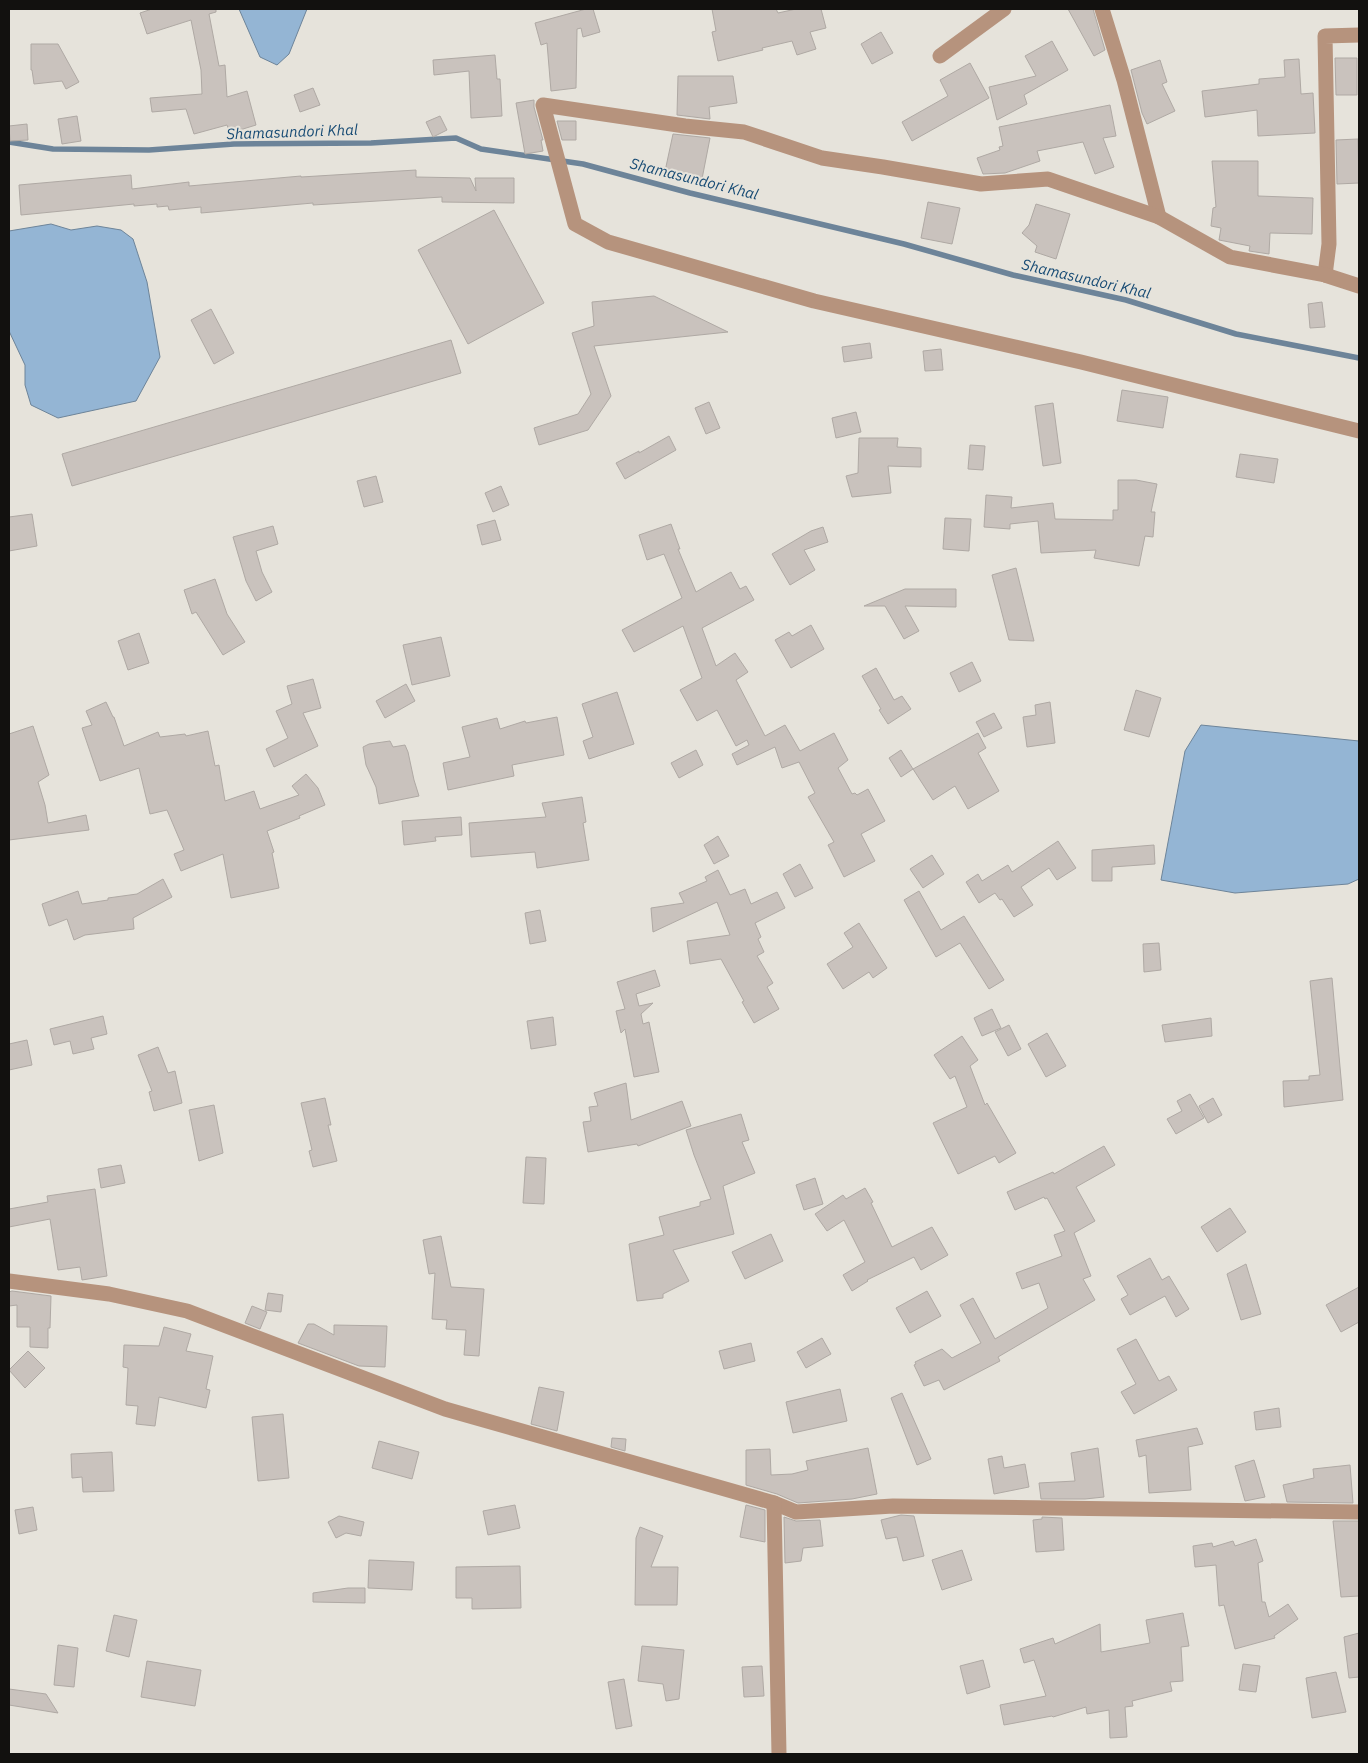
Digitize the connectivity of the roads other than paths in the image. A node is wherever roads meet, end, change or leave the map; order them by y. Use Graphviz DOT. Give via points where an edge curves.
graph roads {
  1 [pos="1004,9"];
  2 [pos="1102,9"];
  3 [pos="1359,35"];
  4 [pos="940,56"];
  5 [pos="1159,217"];
  6 [pos="1325,275"];
  7 [pos="1359,286"];
  8 [pos="1359,431"];
  9 [pos="9,1281"];
  10 [pos="774,1503"];
  11 [pos="1359,1512"];
  12 [pos="779,1754"];
  1 -- 4 [label="street"];
  2 -- 5 [label="street"];
  3 -- 6 [label="street" via="1326,36 1329,244"];
  5 -- 6 [label="street" via="1230,257"];
  5 -- 8 [label="street" via="1048,180 981,184 822,158 744,132 543,104 575,224 608,242 814,301 1081,362"];
  6 -- 7 [label="street"];
  9 -- 10 [label="street" via="109,1294 187,1311 445,1409"];
  10 -- 11 [label="street" via="796,1512 893,1506"];
  10 -- 12 [label="street"];
}
